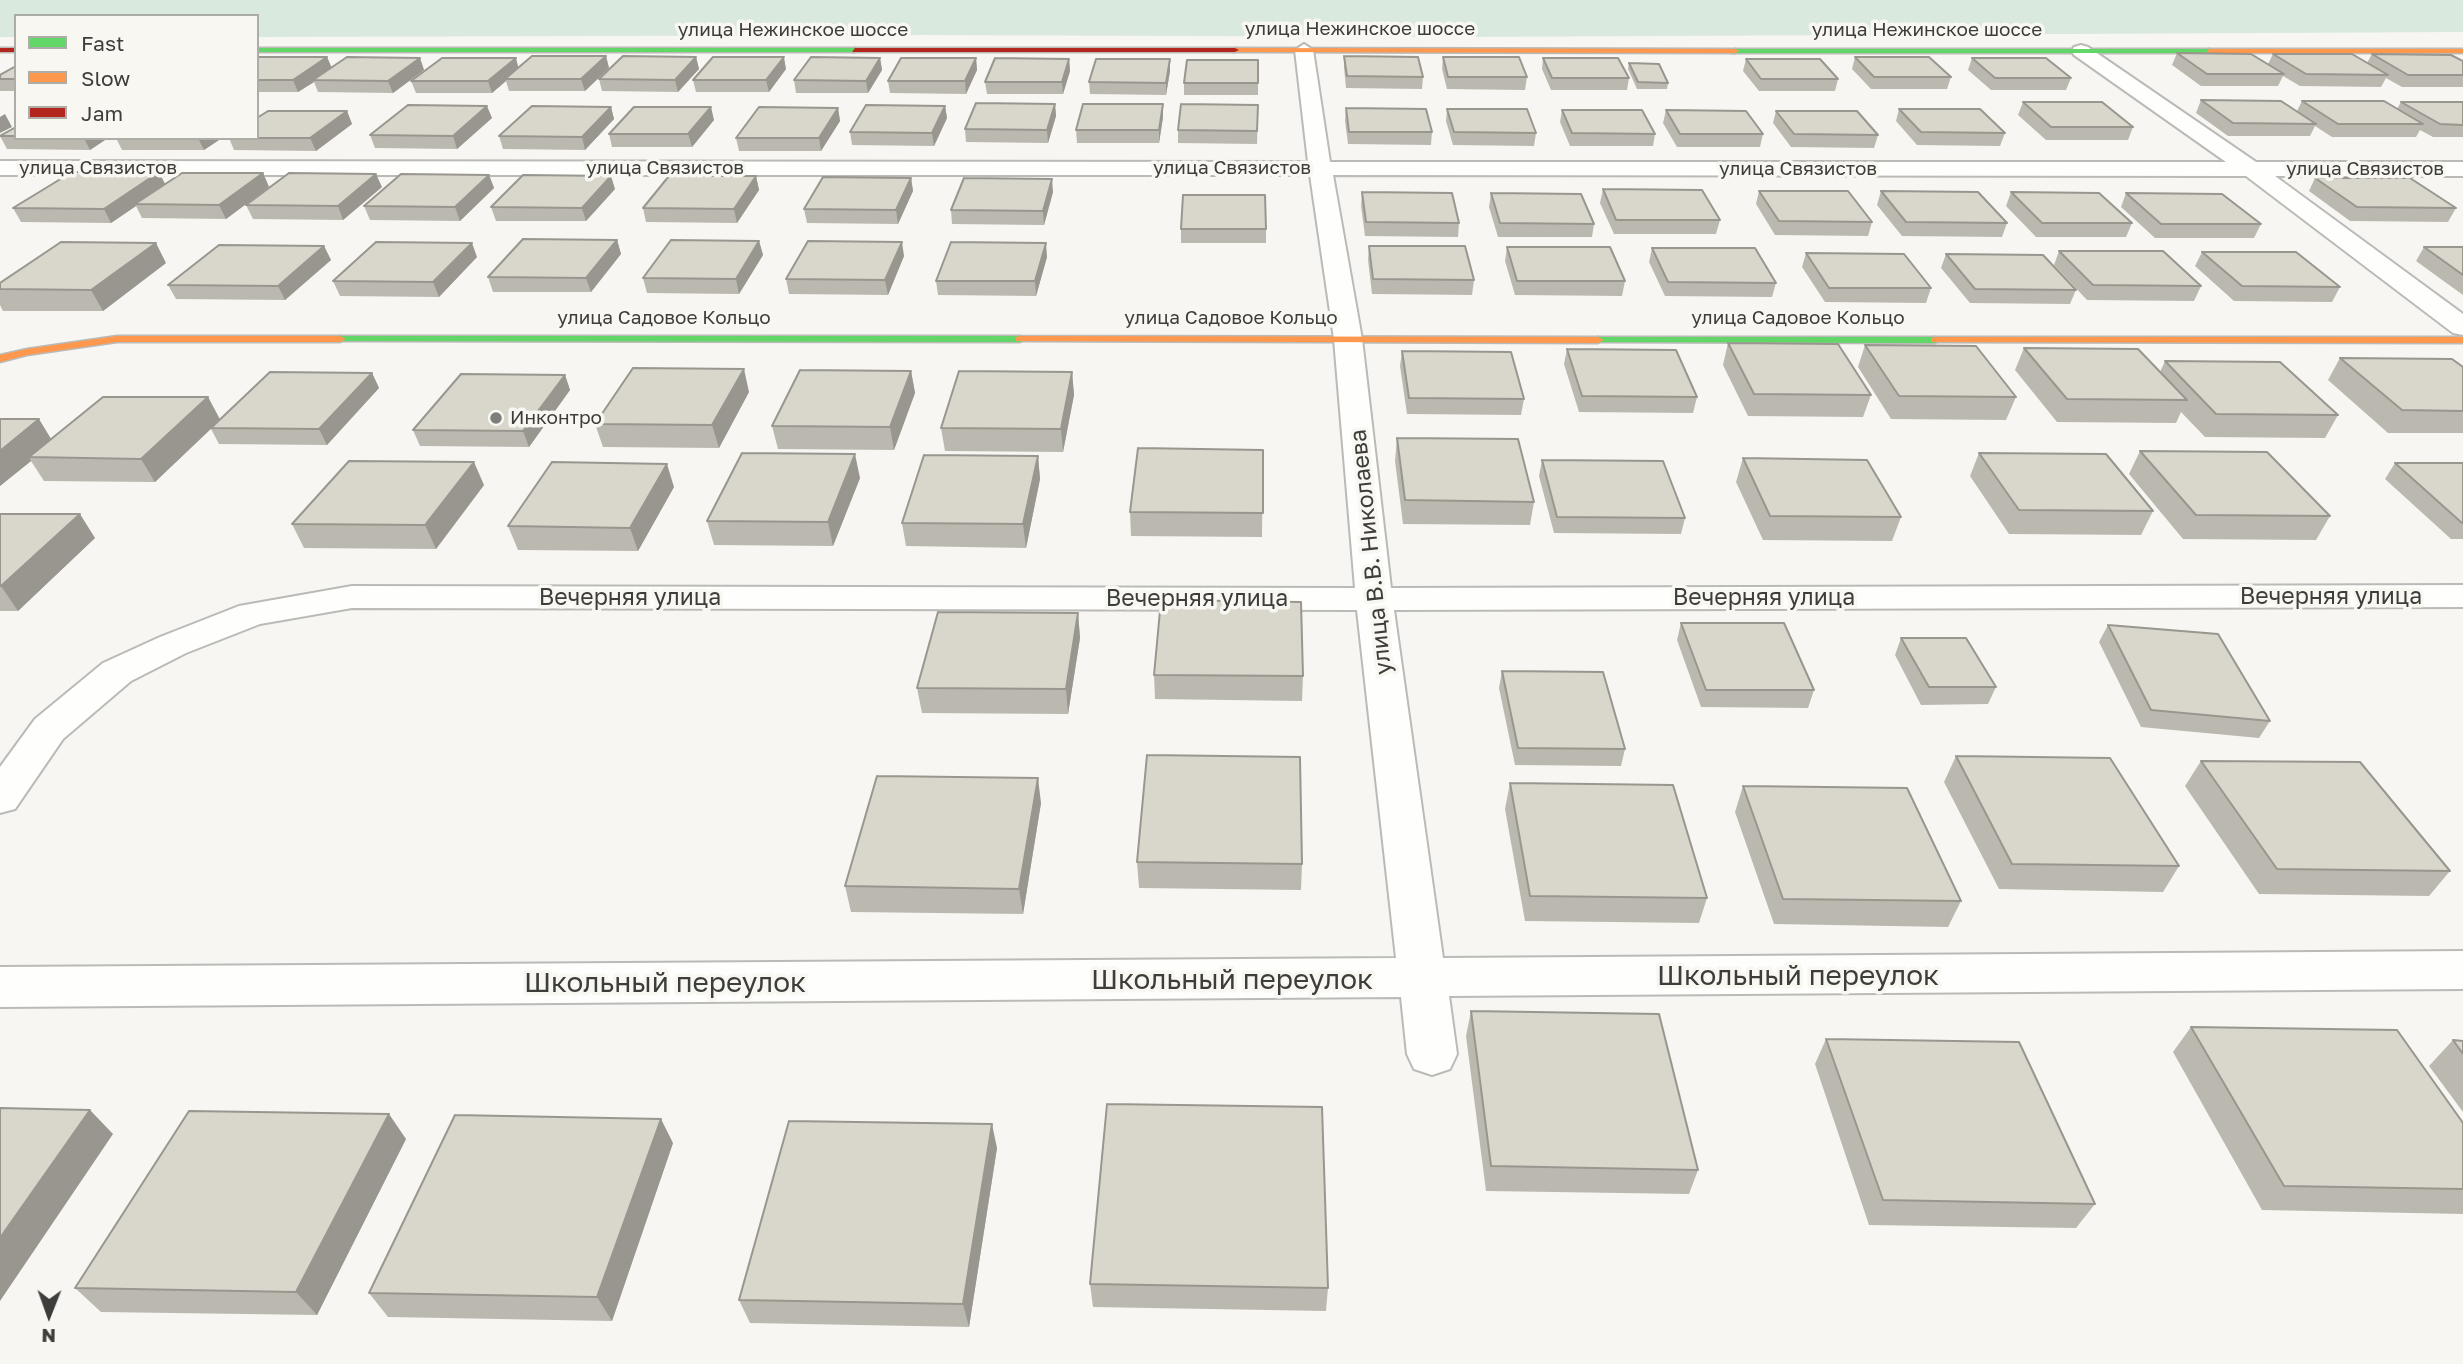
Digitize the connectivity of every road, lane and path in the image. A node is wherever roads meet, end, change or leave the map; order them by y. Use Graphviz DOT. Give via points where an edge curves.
graph roads {
  1 [pos="259,50"];
  2 [pos="1304,50"];
  3 [pos="2081,51"];
  4 [pos="2463,51"];
  5 [pos="0,168"];
  6 [pos="1320,168"];
  7 [pos="2250,169"];
  8 [pos="2463,169"];
  9 [pos="2463,327"];
  10 [pos="1348,339"];
  11 [pos="2463,340"];
  12 [pos="0,359"];
  13 [pos="2463,596"];
  14 [pos="1374,599"];
  15 [pos="0,798"];
  16 [pos="2463,970"];
  17 [pos="1423,979"];
  18 [pos="0,987"];
  19 [pos="1432,1054"];
  1 -- 2 [label="main road, улица Нежинское шоссе"];
  2 -- 3 [label="main road, улица Нежинское шоссе"];
  2 -- 6 [label="street, улица В.В. Николаева"];
  3 -- 4 [label="main road, улица Нежинское шоссе"];
  3 -- 7 [label="street"];
  5 -- 6 [label="street, улица Связистов"];
  6 -- 7 [label="street, улица Связистов"];
  6 -- 10 [label="street, улица В.В. Николаева"];
  7 -- 8 [label="street, улица Связистов"];
  7 -- 9 [label="street"];
  10 -- 11 [label="main road, улица Садовое Кольцо"];
  10 -- 12 [label="main road, улица Садовое Кольцо" via="117,340"];
  10 -- 14 [label="street, улица В.В. Николаева"];
  13 -- 14 [label="street, Вечерняя улица"];
  14 -- 15 [label="street, Вечерняя улица" via="352,597 253,614 117,672 50,729"];
  14 -- 17 [label="street, улица В.В. Николаева"];
  16 -- 17 [label="street, Школьный переулок"];
  17 -- 18 [label="street, Школьный переулок"];
  17 -- 19 [label="street, улица В.В. Николаева"];
}
